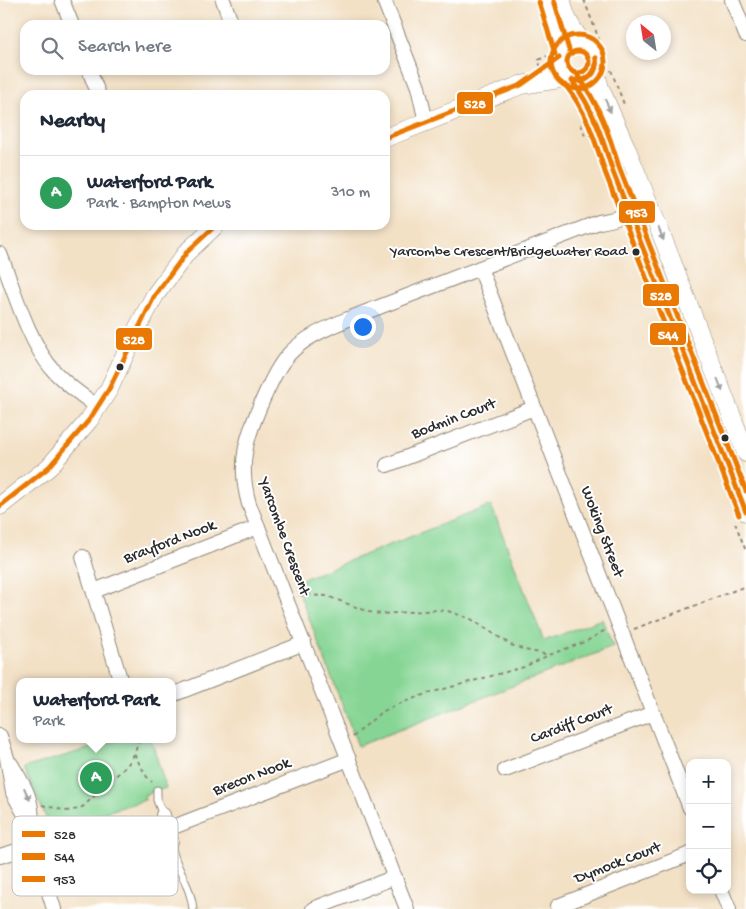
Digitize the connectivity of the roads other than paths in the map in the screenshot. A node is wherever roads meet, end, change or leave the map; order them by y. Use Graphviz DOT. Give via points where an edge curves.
graph roads {
  1 [pos="62,0"];
  2 [pos="223,0"];
  3 [pos="384,0"];
  4 [pos="546,0"];
  5 [pos="562,0"];
  6 [pos="732,0"];
  7 [pos="70,20"];
  8 [pos="230,20"];
  9 [pos="746,35"];
  10 [pos="583,44"];
  11 [pos="560,55"];
  12 [pos="595,70"];
  13 [pos="91,75"];
  14 [pos="569,79"];
  15 [pos="520,85"];
  16 [pos="97,90"];
  17 [pos="430,120"];
  18 [pos="390,136"];
  19 [pos="625,145"];
  20 [pos="626,204"];
  21 [pos="211,230"];
  22 [pos="0,254"];
  23 [pos="480,268"];
  24 [pos="98,407"];
  25 [pos="534,408"];
  26 [pos="746,453"];
  27 [pos="387,465"];
  28 [pos="0,505"];
  29 [pos="746,512"];
  30 [pos="258,527"];
  31 [pos="83,557"];
  32 [pos="94,591"];
  33 [pos="304,643"];
  34 [pos="120,678"];
  35 [pos="176,693"];
  36 [pos="653,713"];
  37 [pos="0,736"];
  38 [pos="7,758"];
  39 [pos="349,759"];
  40 [pos="505,770"];
  41 [pos="157,790"];
  42 [pos="688,804"];
  43 [pos="163,815"];
  44 [pos="25,816"];
  45 [pos="32,816"];
  46 [pos="178,832"];
  47 [pos="12,851"];
  48 [pos="0,856"];
  49 [pos="686,856"];
  50 [pos="178,865"];
  51 [pos="395,877"];
  52 [pos="723,894"];
  53 [pos="50,896"];
  54 [pos="558,906"];
  55 [pos="54,909"];
  56 [pos="193,909"];
  57 [pos="314,909"];
  58 [pos="407,909"];
  59 [pos="729,909"];
  1 -- 7 [label="street"];
  2 -- 8 [label="street"];
  3 -- 17 [label="street"];
  4 -- 11 [label="street"];
  5 -- 10 [label="street" via="569,24"];
  6 -- 9 [label="street"];
  10 -- 11 [label="street" via="571,44"];
  10 -- 12 [label="street" via="595,54"];
  11 -- 14 [label="street" via="560,68"];
  11 -- 15 [label="street"];
  12 -- 14 [label="street" via="588,78"];
  12 -- 19 [label="street, one-way"];
  13 -- 16 [label="street"];
  14 -- 15 [label="street"];
  14 -- 20 [label="street" via="582,92 596,116"];
  15 -- 17 [label="street"];
  17 -- 18 [label="street"];
  19 -- 20 [label="street" via="624,161 638,197 635,205"];
  19 -- 26 [label="street, one-way"];
  20 -- 23 [label="street, Yarcombe Crescent" via="610,220"];
  20 -- 29 [label="street"];
  21 -- 24 [label="street" via="187,252 155,295"];
  22 -- 24 [label="street" via="34,341 46,361 63,380"];
  23 -- 25 [label="street, Woking Street"];
  23 -- 30 [label="street, Yarcombe Crescent" via="327,328 289,354 274,376 245,448 246,491"];
  24 -- 28 [label="street" via="49,467"];
  25 -- 27 [label="street, Bodmin Court"];
  25 -- 36 [label="street, Woking Street"];
  30 -- 32 [label="street, Brayford Nook"];
  30 -- 33 [label="street, Yarcombe Crescent"];
  31 -- 32 [label="street"];
  32 -- 34 [label="street"];
  33 -- 35 [label="street"];
  33 -- 39 [label="street, Yarcombe Crescent"];
  36 -- 40 [label="street, Cardiff Court"];
  36 -- 42 [label="street, Woking Street"];
  37 -- 38 [label="street"];
  38 -- 44 [label="street" via="13,792"];
  38 -- 45 [label="street, one-way" via="31,802"];
  39 -- 46 [label="street, Brecon Nook"];
  39 -- 51 [label="street, Yarcombe Crescent"];
  41 -- 43 [label="lane"];
  47 -- 48 [label="street"];
  49 -- 54 [label="street, Dymock Court"];
  50 -- 56 [label="lane" via="191,894"];
  51 -- 57 [label="street"];
  51 -- 58 [label="street, Yarcombe Crescent"];
  52 -- 59 [label="street"];
  53 -- 55 [label="street"];
}
